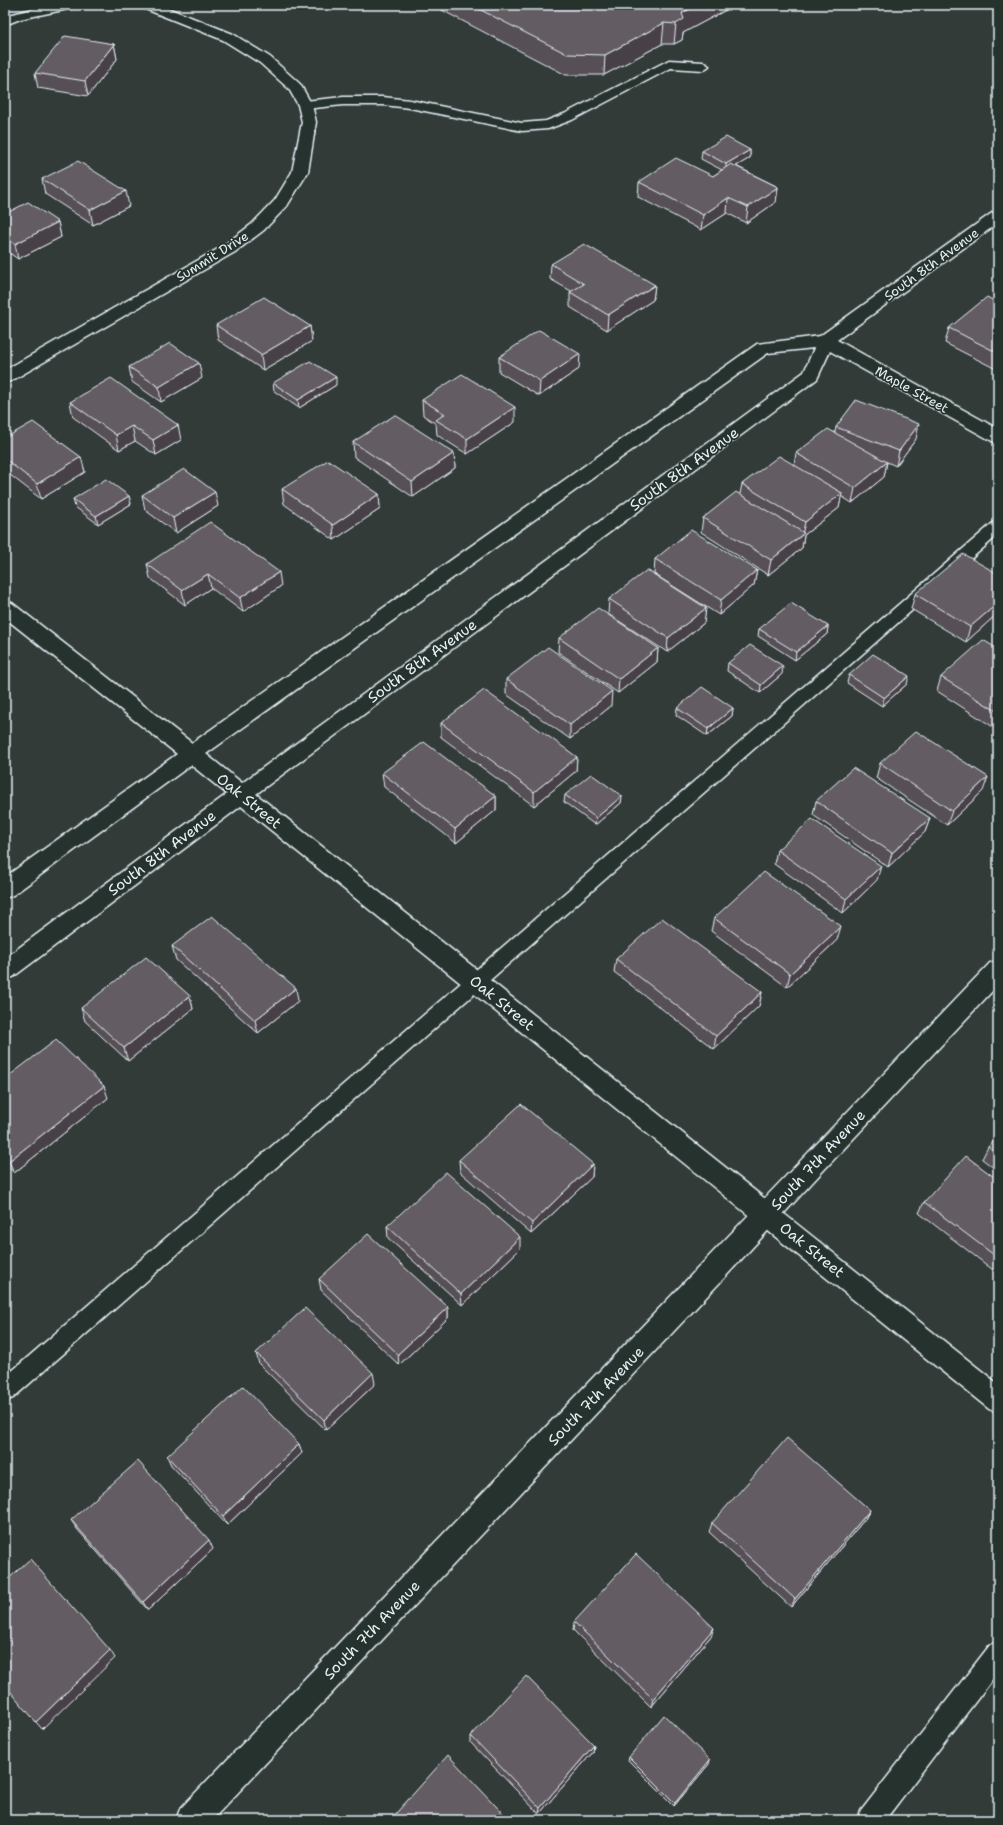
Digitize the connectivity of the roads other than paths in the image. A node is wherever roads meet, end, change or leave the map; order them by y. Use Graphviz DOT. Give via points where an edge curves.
graph roads {
  1 [pos="68,5"];
  2 [pos="148,5"];
  3 [pos="5,21"];
  4 [pos="703,66"];
  5 [pos="305,105"];
  6 [pos="998,216"];
  7 [pos="825,341"];
  8 [pos="5,377"];
  9 [pos="998,437"];
  10 [pos="998,527"];
  11 [pos="5,608"];
  12 [pos="191,754"];
  13 [pos="241,794"];
  14 [pos="5,889"];
  15 [pos="5,970"];
  16 [pos="998,970"];
  17 [pos="476,981"];
  18 [pos="768,1214"];
  19 [pos="5,1391"];
  20 [pos="998,1400"];
  21 [pos="998,1653"];
  22 [pos="191,1820"];
  23 [pos="870,1820"];
  1 -- 3 [label="street" via="16,16"];
  2 -- 5 [label="street, Summit Drive" via="228,37 265,60 295,88"];
  4 -- 5 [label="lane" via="669,64 548,125 522,127 410,104 383,101 343,101"];
  5 -- 8 [label="street, Summit Drive" via="309,122 300,172 281,203 258,227 229,249"];
  6 -- 7 [label="street, South 8th Avenue"];
  7 -- 9 [label="street, Maple Street"];
  7 -- 12 [label="street, South 8th Avenue" via="762,348"];
  7 -- 13 [label="street, South 8th Avenue" via="811,375"];
  10 -- 17 [label="lane"];
  11 -- 12 [label="street, Oak Street"];
  12 -- 13 [label="street, Oak Street"];
  12 -- 14 [label="street, South 8th Avenue"];
  13 -- 15 [label="street, South 8th Avenue"];
  13 -- 17 [label="street, Oak Street"];
  16 -- 18 [label="street, South 7th Avenue"];
  17 -- 18 [label="street, Oak Street"];
  17 -- 19 [label="lane"];
  18 -- 20 [label="street, Oak Street"];
  18 -- 22 [label="street, South 7th Avenue"];
  21 -- 23 [label="lane"];
}
